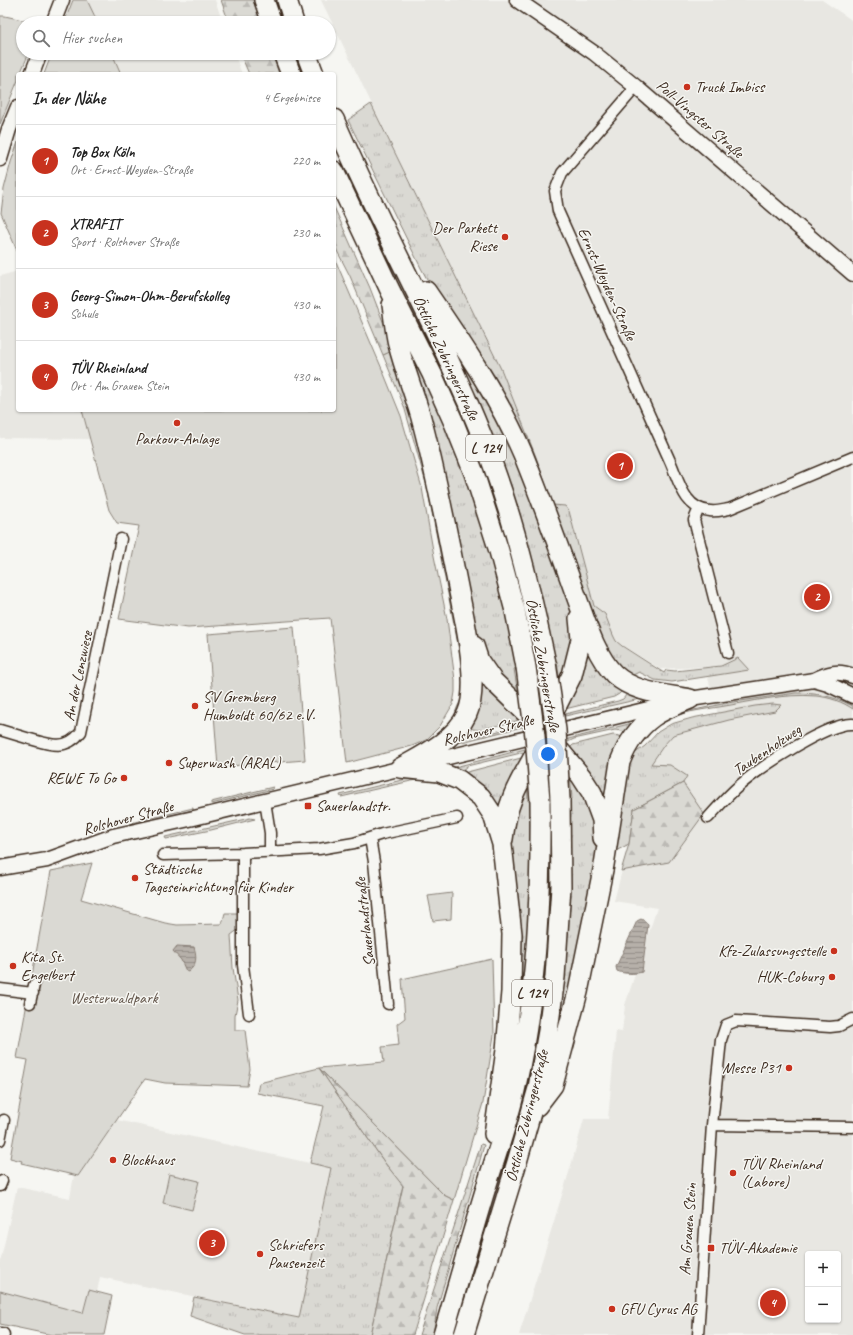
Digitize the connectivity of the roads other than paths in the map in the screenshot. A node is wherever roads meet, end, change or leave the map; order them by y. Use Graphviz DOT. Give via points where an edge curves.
graph roads {
  1 [pos="62,0"];
  2 [pos="264,0"];
  3 [pos="287,0"];
  4 [pos="518,0"];
  5 [pos="56,16"];
  6 [pos="270,16"];
  7 [pos="292,16"];
  8 [pos="37,60"];
  9 [pos="286,60"];
  10 [pos="309,60"];
  11 [pos="33,72"];
  12 [pos="290,72"];
  13 [pos="313,72"];
  14 [pos="636,87"];
  15 [pos="16,112"];
  16 [pos="336,123"];
  17 [pos="0,159"];
  18 [pos="336,175"];
  19 [pos="393,244"];
  20 [pos="853,274"];
  21 [pos="389,288"];
  22 [pos="853,457"];
  23 [pos="697,507"];
  24 [pos="121,539"];
  25 [pos="574,589"];
  26 [pos="465,621"];
  27 [pos="728,653"];
  28 [pos="853,676"];
  29 [pos="814,680"];
  30 [pos="853,696"];
  31 [pos="690,698"];
  32 [pos="853,724"];
  33 [pos="0,730"];
  34 [pos="544,734"];
  35 [pos="400,768"];
  36 [pos="265,801"];
  37 [pos="457,818"];
  38 [pos="708,818"];
  39 [pos="370,838"];
  40 [pos="502,844"];
  41 [pos="270,851"];
  42 [pos="243,853"];
  43 [pos="163,855"];
  44 [pos="604,865"];
  45 [pos="0,868"];
  46 [pos="0,989"];
  47 [pos="30,1003"];
  48 [pos="388,1004"];
  49 [pos="249,1014"];
  50 [pos="853,1019"];
  51 [pos="531,1114"];
  52 [pos="4,1120"];
  53 [pos="712,1125"];
  54 [pos="853,1127"];
  55 [pos="0,1140"];
  56 [pos="488,1180"];
  57 [pos="443,1335"];
  58 [pos="464,1335"];
  59 [pos="698,1335"];
  1 -- 5 [label="street"];
  2 -- 6 [label="highway"];
  3 -- 7 [label="highway"];
  4 -- 14 [label="street, Poll-Vingster Straße" via="594,53"];
  8 -- 11 [label="street"];
  9 -- 12 [label="highway"];
  10 -- 13 [label="highway"];
  14 -- 20 [label="street, Poll-Vingster Straße"];
  14 -- 23 [label="street, Ernst-Weyden-Straße" via="562,173 555,191 558,211 685,496"];
  15 -- 17 [label="street"];
  16 -- 19 [label="highway, Östliche Zubringerstraße / L 124"];
  18 -- 21 [label="highway, Östliche Zubringerstraße / L 124"];
  19 -- 25 [label="highway" via="441,312 497,404 522,454"];
  19 -- 51 [label="highway, Östliche Zubringerstraße / L 124, bridge" via="474,416 494,467 517,539 546,663 556,730 561,887 555,977 548,1032"];
  21 -- 26 [label="highway" via="398,344 422,421"];
  21 -- 56 [label="highway, Östliche Zubringerstraße / L 124, bridge" via="435,381 474,473 515,611 526,667 535,736 540,800 540,848 534,976 527,1030 510,1115"];
  22 -- 23 [label="street" via="729,509 710,511"];
  23 -- 27 [label="street" via="694,520"];
  24 -- 33 [label="street, An der Lenzwiese" via="81,732 76,739 66,744 52,746"];
  25 -- 31 [label="highway" via="597,648 613,673 629,685 642,690"];
  25 -- 34 [label="highway" via="581,639 572,675 554,707"];
  26 -- 34 [label="highway" via="479,661 493,681"];
  26 -- 35 [label="highway" via="472,693 468,714 458,729 434,749"];
  28 -- 29 [label="street, Rolshover Straße" via="834,672 826,673"];
  29 -- 30 [label="street, Rolshover Straße"];
  29 -- 31 [label="street, Rolshover Straße"];
  31 -- 34 [label="street, Rolshover Straße"];
  31 -- 44 [label="highway" via="653,717 634,736 624,751 620,762"];
  32 -- 38 [label="street, Taubenholzweg" via="832,728 813,737 766,766 741,784"];
  34 -- 35 [label="street, Rolshover Straße"];
  34 -- 40 [label="highway" via="511,800"];
  34 -- 44 [label="highway" via="581,776 592,793 602,820"];
  35 -- 36 [label="street, Rolshover Straße"];
  35 -- 40 [label="highway" via="439,772 459,780 481,797 493,815"];
  36 -- 41 [label="street"];
  36 -- 45 [label="street, Rolshover Straße" via="113,836 47,860"];
  37 -- 39 [label="street"];
  39 -- 41 [label="street" via="319,849"];
  39 -- 48 [label="street, Sauerlandstraße"];
  40 -- 56 [label="highway" via="512,934 511,992 506,1050"];
  41 -- 42 [label="street"];
  42 -- 43 [label="street"];
  42 -- 49 [label="street" via="243,965"];
  44 -- 51 [label="highway" via="578,992 553,1085"];
  46 -- 47 [label="street" via="33,989"];
  50 -- 53 [label="street, Am Grauen Stein" via="839,1026 830,1027 736,1021 726,1024 721,1040"];
  51 -- 58 [label="highway, Östliche Zubringerstraße / L 124"];
  52 -- 55 [label="street"];
  53 -- 54 [label="street"];
  53 -- 59 [label="street, Am Grauen Stein"];
  56 -- 57 [label="highway, Östliche Zubringerstraße / L 124"];
}
